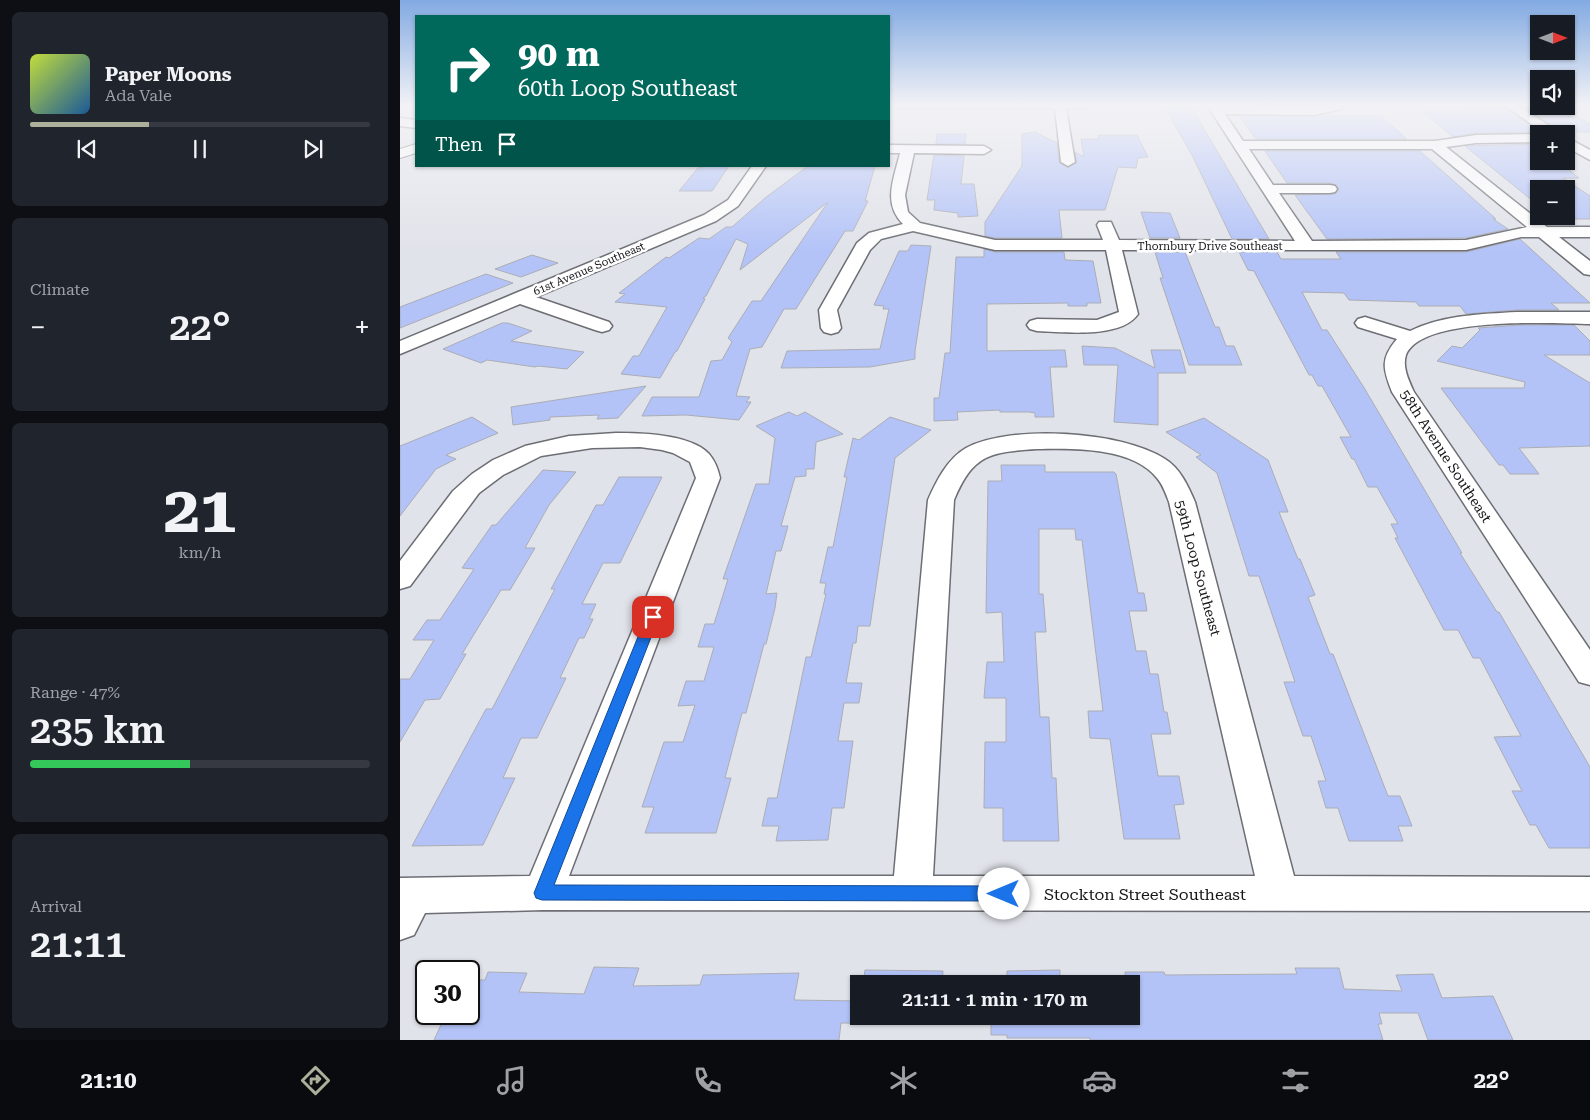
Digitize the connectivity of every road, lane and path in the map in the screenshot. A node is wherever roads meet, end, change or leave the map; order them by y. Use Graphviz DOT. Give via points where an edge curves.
graph roads {
  1 [pos="907,154"];
  2 [pos="1067,154"];
  3 [pos="1247,154"];
  4 [pos="1445,154"];
  5 [pos="1068,162"];
  6 [pos="758,167"];
  7 [pos="1270,189"];
  8 [pos="1330,189"];
  9 [pos="1105,225"];
  10 [pos="914,226"];
  11 [pos="1542,232"];
  12 [pos="1590,232"];
  13 [pos="1113,246"];
  14 [pos="1307,246"];
  15 [pos="1590,270"];
  16 [pos="520,298"];
  17 [pos="1590,318"];
  18 [pos="1365,323"];
  19 [pos="1038,325"];
  20 [pos="602,326"];
  21 [pos="831,328"];
  22 [pos="1410,337"];
  23 [pos="400,348"];
  24 [pos="400,580"];
  25 [pos="1590,674"];
  26 [pos="542,893"];
  27 [pos="912,894"];
  28 [pos="1279,894"];
  29 [pos="1590,894"];
  30 [pos="404,905"];
  1 -- 10 [label="street" via="898,195 901,213"];
  2 -- 5 [label="street"];
  3 -- 7 [label="street"];
  4 -- 11 [label="street"];
  6 -- 16 [label="street, 61st Avenue Southeast" via="733,203 710,218"];
  7 -- 8 [label="street"];
  7 -- 14 [label="street"];
  9 -- 13 [label="street"];
  10 -- 13 [label="street, Thornbury Drive Southeast" via="952,238 995,245"];
  10 -- 21 [label="street" via="875,236 863,247 828,310"];
  11 -- 12 [label="street, Thornbury Drive Southeast"];
  11 -- 14 [label="street, Thornbury Drive Southeast" via="1521,232 1466,245"];
  11 -- 15 [label="street"];
  13 -- 14 [label="street, Thornbury Drive Southeast"];
  13 -- 19 [label="street" via="1129,314 1104,326"];
  16 -- 20 [label="street"];
  16 -- 23 [label="street, 61st Avenue Southeast"];
  17 -- 22 [label="street" via="1480,319 1452,323"];
  18 -- 22 [label="street"];
  22 -- 25 [label="street, 58th Avenue Southeast" via="1397,352 1395,376"];
  24 -- 26 [label="street" via="465,492 513,459 535,450 587,440 657,442 696,455 705,466 708,478"];
  26 -- 27 [label="street, Stockton Street Southeast"];
  26 -- 30 [label="street, Stockton Street Southeast"];
  27 -- 28 [label="street, Stockton Street Southeast"];
  27 -- 28 [label="street, 59th Loop Southeast" via="941,500 957,467 974,453 1012,442 1101,444 1136,453 1158,465 1171,478 1182,502"];
  28 -- 29 [label="street, Stockton Street Southeast"];
}
